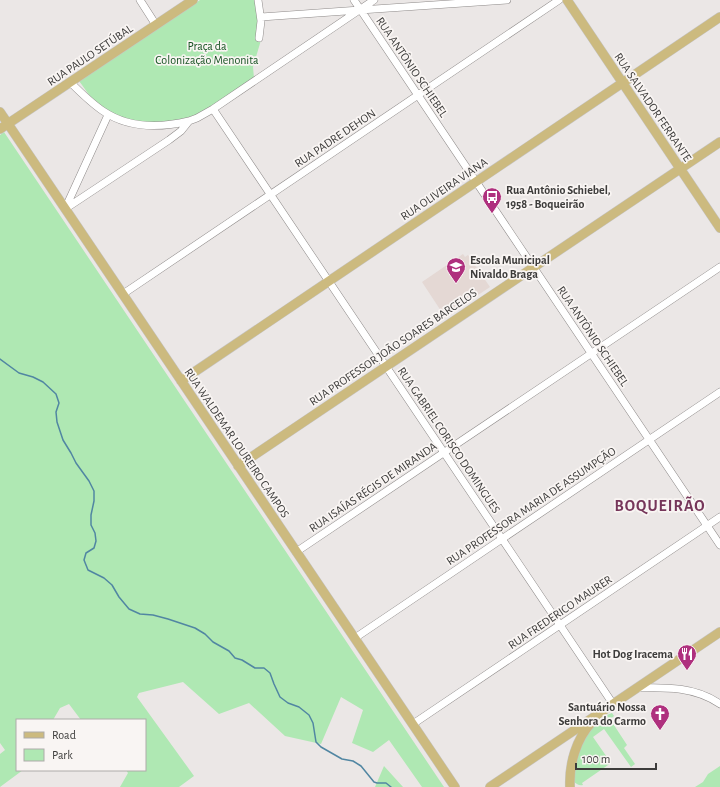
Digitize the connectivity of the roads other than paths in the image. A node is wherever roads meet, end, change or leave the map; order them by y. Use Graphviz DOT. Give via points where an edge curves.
graph roads {
  1 [pos="140,0"];
  2 [pos="193,0"];
  3 [pos="258,0"];
  4 [pos="354,0"];
  5 [pos="374,0"];
  6 [pos="507,0"];
  7 [pos="559,0"];
  8 [pos="567,0"];
  9 [pos="360,10"];
  10 [pos="261,17"];
  11 [pos="720,17"];
  12 [pos="156,25"];
  13 [pos="259,38"];
  14 [pos="70,82"];
  15 [pos="622,83"];
  16 [pos="418,95"];
  17 [pos="213,109"];
  18 [pos="0,112"];
  19 [pos="108,114"];
  20 [pos="189,121"];
  21 [pos="8,124"];
  22 [pos="0,129"];
  23 [pos="720,142"];
  24 [pos="680,169"];
  25 [pos="476,182"];
  26 [pos="270,194"];
  27 [pos="65,209"];
  28 [pos="720,228"];
  29 [pos="533,267"];
  30 [pos="720,267"];
  31 [pos="329,281"];
  32 [pos="123,294"];
  33 [pos="591,353"];
  34 [pos="386,366"];
  35 [pos="181,381"];
  36 [pos="720,392"];
  37 [pos="649,440"];
  38 [pos="444,452"];
  39 [pos="238,466"];
  40 [pos="720,517"];
  41 [pos="707,526"];
  42 [pos="502,539"];
  43 [pos="720,545"];
  44 [pos="296,552"];
  45 [pos="560,625"];
  46 [pos="720,632"];
  47 [pos="355,638"];
  48 [pos="637,688"];
  49 [pos="613,704"];
  50 [pos="720,704"];
  51 [pos="413,724"];
  52 [pos="455,787"];
  53 [pos="490,787"];
  54 [pos="570,787"];
  1 -- 12 [label="street"];
  2 -- 12 [label="main road, RUA PAULO SETÚBAL"];
  3 -- 10 [label="street"];
  4 -- 9 [label="street, RUA ANTÔNIO SCHIEBEL"];
  5 -- 9 [label="street"];
  6 -- 9 [label="street"];
  7 -- 16 [label="street, RUA PADRE DEHON"];
  8 -- 15 [label="main road, RUA SALVADOR FERRANTE"];
  9 -- 10 [label="street"];
  9 -- 16 [label="street, RUA ANTÔNIO SCHIEBEL"];
  9 -- 17 [label="street"];
  10 -- 13 [label="street"];
  11 -- 15 [label="main road, RUA OLIVEIRA VIANA"];
  12 -- 14 [label="main road, RUA PAULO SETÚBAL"];
  14 -- 19 [label="street"];
  14 -- 21 [label="main road, RUA PAULO SETÚBAL"];
  15 -- 24 [label="main road, RUA SALVADOR FERRANTE"];
  15 -- 25 [label="main road, RUA OLIVEIRA VIANA"];
  16 -- 25 [label="street, RUA ANTÔNIO SCHIEBEL"];
  16 -- 26 [label="street, RUA PADRE DEHON"];
  17 -- 20 [label="street"];
  17 -- 26 [label="street, RUA GABRIEL CORISCO DOMINGUES"];
  18 -- 21 [label="main road, RUA WALDEMAR LOUREIRO CAMPOS"];
  19 -- 20 [label="street" via="128,122 149,126"];
  19 -- 27 [label="street"];
  20 -- 27 [label="street" via="169,140"];
  21 -- 22 [label="main road, RUA PAULO SETÚBAL"];
  21 -- 27 [label="main road, RUA WALDEMAR LOUREIRO CAMPOS"];
  23 -- 24 [label="main road, RUA PROFESSOR JOÃO SOARES BARCELOS"];
  24 -- 28 [label="main road, RUA SALVADOR FERRANTE"];
  24 -- 29 [label="main road, RUA PROFESSOR JOÃO SOARES BARCELOS"];
  25 -- 29 [label="street, RUA ANTÔNIO SCHIEBEL"];
  25 -- 31 [label="main road, RUA OLIVEIRA VIANA"];
  26 -- 31 [label="street, RUA GABRIEL CORISCO DOMINGUES"];
  26 -- 32 [label="street, RUA PADRE DEHON"];
  27 -- 32 [label="main road, RUA WALDEMAR LOUREIRO CAMPOS"];
  29 -- 33 [label="street, RUA ANTÔNIO SCHIEBEL"];
  29 -- 34 [label="main road, RUA PROFESSOR JOÃO SOARES BARCELOS"];
  30 -- 33 [label="street, RUA ISAÍAS RÉGIS DE MIRANDA"];
  31 -- 34 [label="street, RUA GABRIEL CORISCO DOMINGUES"];
  31 -- 35 [label="main road, RUA OLIVEIRA VIANA"];
  32 -- 35 [label="main road, RUA WALDEMAR LOUREIRO CAMPOS"];
  33 -- 37 [label="street, RUA ANTÔNIO SCHIEBEL"];
  33 -- 38 [label="street, RUA ISAÍAS RÉGIS DE MIRANDA"];
  34 -- 38 [label="street, RUA GABRIEL CORISCO DOMINGUES"];
  34 -- 39 [label="main road, RUA PROFESSOR JOÃO SOARES BARCELOS"];
  35 -- 39 [label="main road, RUA WALDEMAR LOUREIRO CAMPOS"];
  36 -- 37 [label="street, RUA PROFESSORA MARIA DE ASSUMPÇÃO"];
  37 -- 41 [label="street, RUA ANTÔNIO SCHIEBEL"];
  37 -- 42 [label="street, RUA PROFESSORA MARIA DE ASSUMPÇÃO"];
  38 -- 42 [label="street, RUA GABRIEL CORISCO DOMINGUES"];
  38 -- 44 [label="street, RUA ISAÍAS RÉGIS DE MIRANDA"];
  39 -- 44 [label="main road, RUA WALDEMAR LOUREIRO CAMPOS"];
  40 -- 41 [label="street, RUA FREDERICO MAURER"];
  41 -- 43 [label="street, RUA ANTÔNIO SCHIEBEL"];
  41 -- 45 [label="street, RUA FREDERICO MAURER"];
  42 -- 45 [label="street, RUA GABRIEL CORISCO DOMINGUES"];
  42 -- 47 [label="street, RUA PROFESSORA MARIA DE ASSUMPÇÃO"];
  44 -- 47 [label="main road, RUA WALDEMAR LOUREIRO CAMPOS"];
  45 -- 49 [label="street, RUA GABRIEL CORISCO DOMINGUES"];
  45 -- 51 [label="street, RUA FREDERICO MAURER"];
  46 -- 48 [label="main road"];
  47 -- 51 [label="main road, RUA WALDEMAR LOUREIRO CAMPOS"];
  48 -- 49 [label="main road"];
  48 -- 50 [label="street" via="682,689 702,694"];
  49 -- 53 [label="main road"];
  49 -- 54 [label="main road" via="590,723 579,741 570,770"];
  51 -- 52 [label="main road, RUA WALDEMAR LOUREIRO CAMPOS"];
}
